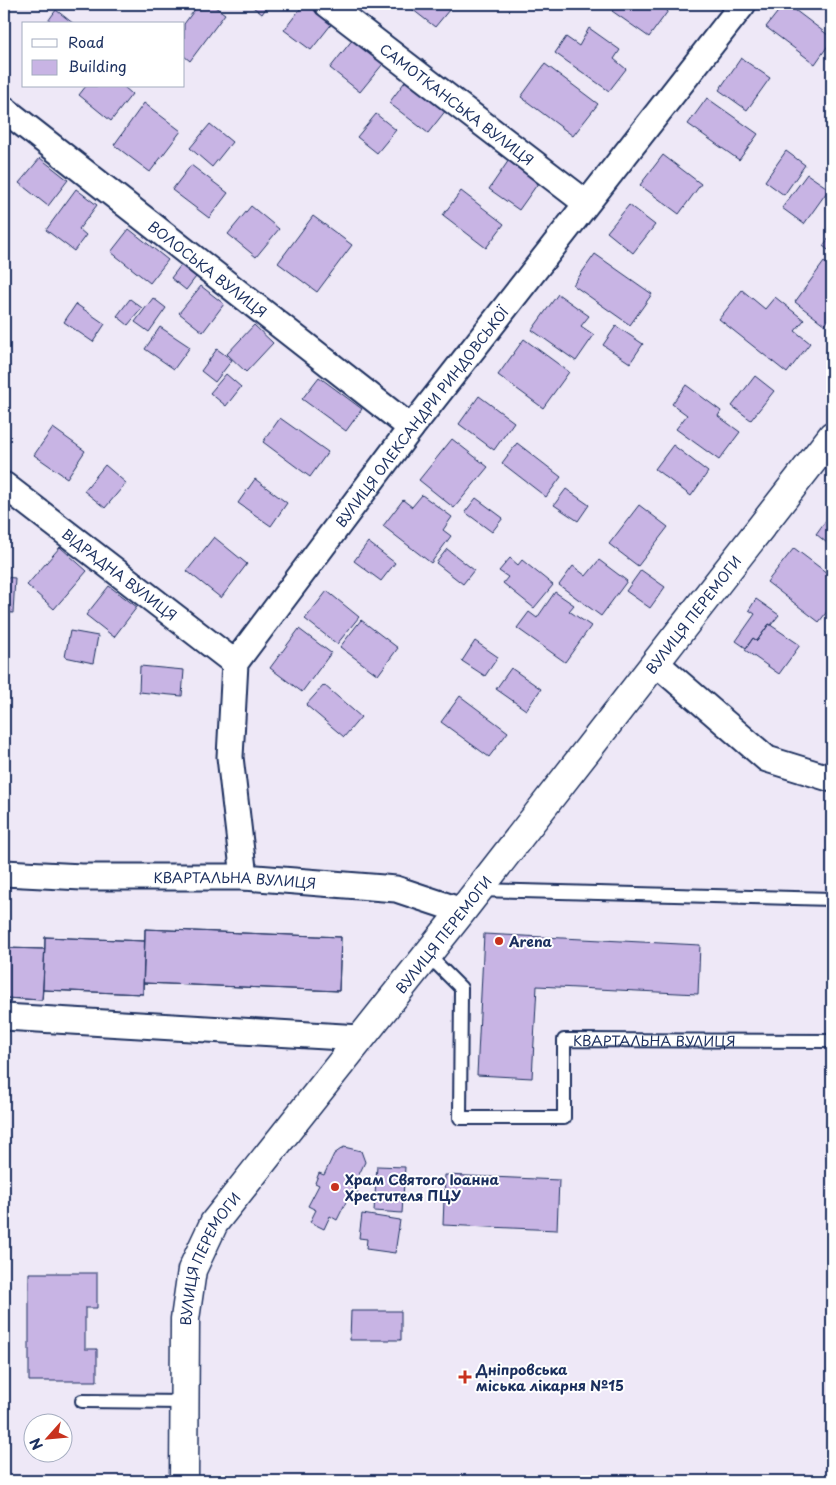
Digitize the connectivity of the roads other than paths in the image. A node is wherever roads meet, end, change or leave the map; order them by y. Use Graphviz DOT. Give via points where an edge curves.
graph roads {
  1 [pos="327,4"];
  2 [pos="743,4"];
  3 [pos="4,108"];
  4 [pos="586,203"];
  5 [pos="411,428"];
  6 [pos="832,436"];
  7 [pos="4,485"];
  8 [pos="656,662"];
  9 [pos="234,663"];
  10 [pos="832,779"];
  11 [pos="4,874"];
  12 [pos="244,878"];
  13 [pos="832,899"];
  14 [pos="470,901"];
  15 [pos="428,955"];
  16 [pos="4,1018"];
  17 [pos="360,1038"];
  18 [pos="832,1041"];
  19 [pos="82,1401"];
  20 [pos="185,1402"];
  21 [pos="184,1481"];
  1 -- 4 [label="street, САМОТКАНСЬКА ВУЛИЦЯ"];
  2 -- 4 [label="street, ВУЛИЦЯ ОЛЕКСАНДРИ РИНДОВСЬКОЇ"];
  3 -- 5 [label="street, ВОЛОСЬКА ВУЛИЦЯ"];
  4 -- 5 [label="street, ВУЛИЦЯ ОЛЕКСАНДРИ РИНДОВСЬКОЇ"];
  5 -- 9 [label="street, ВУЛИЦЯ ОЛЕКСАНДРИ РИНДОВСЬКОЇ"];
  6 -- 8 [label="street, ВУЛИЦЯ ПЕРЕМОГИ"];
  7 -- 9 [label="street, ВІДРАДНА ВУЛИЦЯ"];
  8 -- 10 [label="street" via="767,759"];
  8 -- 14 [label="street, ВУЛИЦЯ ПЕРЕМОГИ"];
  9 -- 12 [label="street" via="230,756"];
  11 -- 12 [label="street, КВАРТАЛЬНА ВУЛИЦЯ"];
  12 -- 14 [label="street, КВАРТАЛЬНА ВУЛИЦЯ" via="396,888"];
  13 -- 14 [label="lane, КВАРТАЛЬНА ВУЛИЦЯ"];
  14 -- 15 [label="street, ВУЛИЦЯ ПЕРЕМОГИ"];
  15 -- 17 [label="street, ВУЛИЦЯ ПЕРЕМОГИ"];
  15 -- 18 [label="lane, КВАРТАЛЬНА ВУЛИЦЯ" via="461,988 460,1118 564,1118 564,1040"];
  16 -- 17 [label="street"];
  17 -- 20 [label="street, ВУЛИЦЯ ПЕРЕМОГИ" via="214,1223 192,1270 185,1320"];
  19 -- 20 [label="lane"];
  20 -- 21 [label="street, ВУЛИЦЯ ПЕРЕМОГИ"];
}
